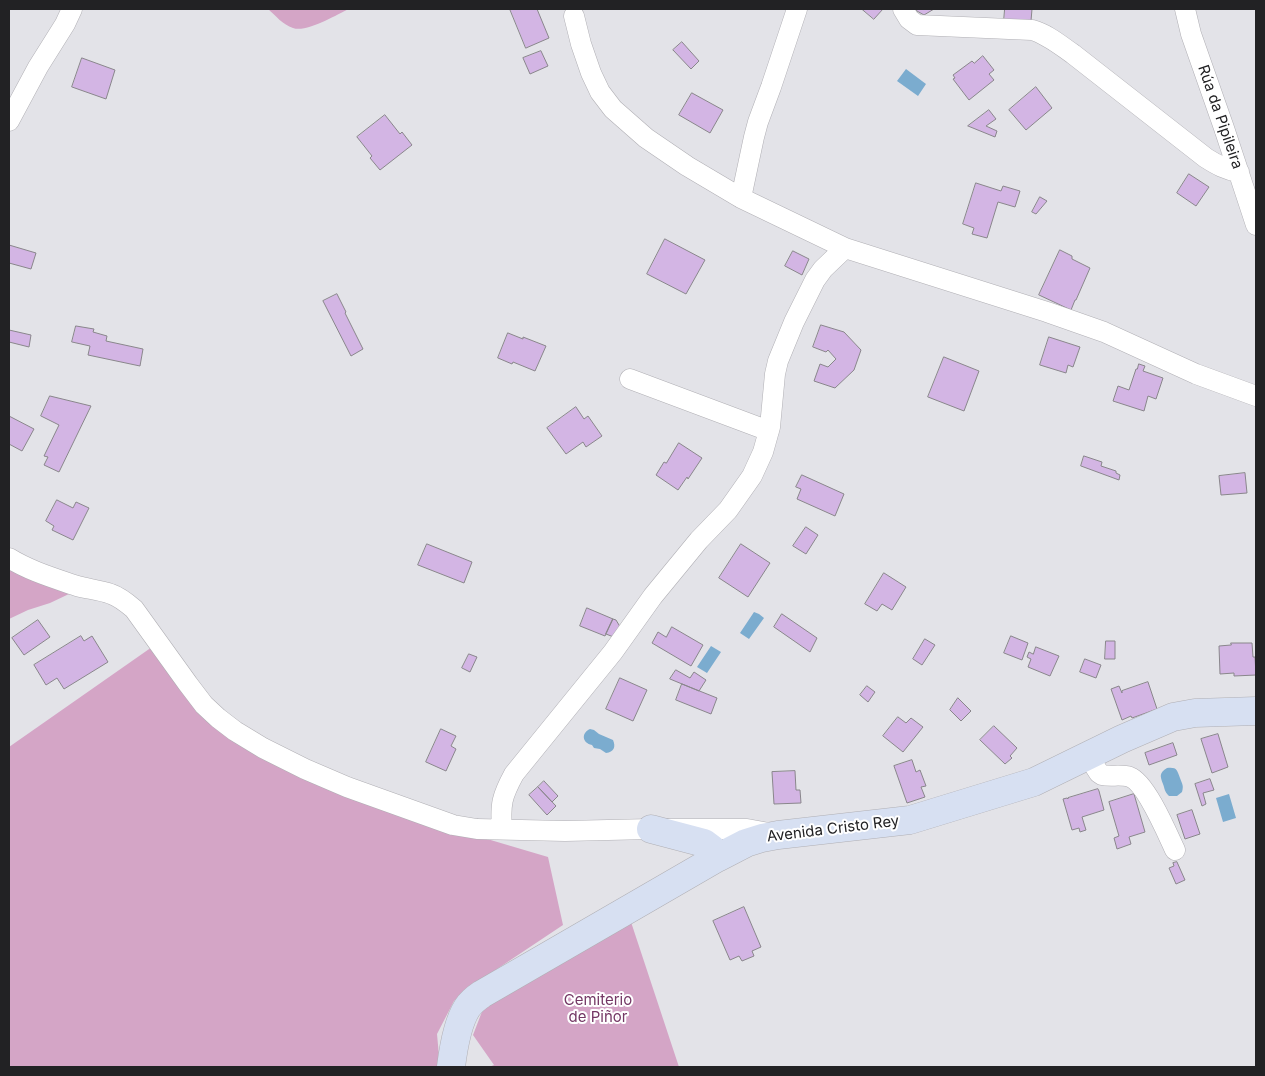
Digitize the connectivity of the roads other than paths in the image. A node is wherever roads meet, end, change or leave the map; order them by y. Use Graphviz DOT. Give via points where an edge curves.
graph roads {
  1 [pos="72,9"];
  2 [pos="797,9"];
  3 [pos="903,9"];
  4 [pos="1184,9"];
  5 [pos="574,16"];
  6 [pos="9,121"];
  7 [pos="1239,172"];
  8 [pos="741,198"];
  9 [pos="1256,225"];
  10 [pos="845,248"];
  11 [pos="630,379"];
  12 [pos="1256,396"];
  13 [pos="769,431"];
  14 [pos="9,558"];
  15 [pos="1256,711"];
  16 [pos="1088,756"];
  17 [pos="502,829"];
  18 [pos="651,829"];
  19 [pos="778,835"];
  20 [pos="1175,850"];
  21 [pos="717,858"];
  22 [pos="451,1067"];
  1 -- 6 [label="street"];
  2 -- 8 [label="street" via="756,129"];
  3 -- 7 [label="street" via="917,24 1038,32 1060,44 1206,158 1227,170"];
  4 -- 7 [label="street, Rúa da Pipileira"];
  5 -- 8 [label="street" via="591,73 600,92 614,109 646,138"];
  7 -- 9 [label="street, Rúa da Pipileira"];
  8 -- 10 [label="street"];
  10 -- 12 [label="street" via="1104,332 1196,374"];
  10 -- 13 [label="street" via="815,280 794,322 775,374"];
  11 -- 13 [label="street"];
  13 -- 17 [label="street" via="752,476 728,510 680,563 514,774 501,804"];
  14 -- 17 [label="street" via="43,574 113,594 123,600 148,627 204,705 263,748 347,788 453,825"];
  15 -- 16 [label="street, Avenida Cristo Rey" via="1173,717"];
  16 -- 19 [label="street, Avenida Cristo Rey" via="1019,787 910,820"];
  16 -- 20 [label="street" via="1102,775 1130,777 1140,784"];
  17 -- 18 [label="street"];
  18 -- 19 [label="street" via="747,830"];
  18 -- 21 [label="street" via="704,842"];
  19 -- 21 [label="street, Avenida Cristo Rey" via="746,843"];
  21 -- 22 [label="street, Avenida Cristo Rey" via="474,1000 461,1022"];
}
